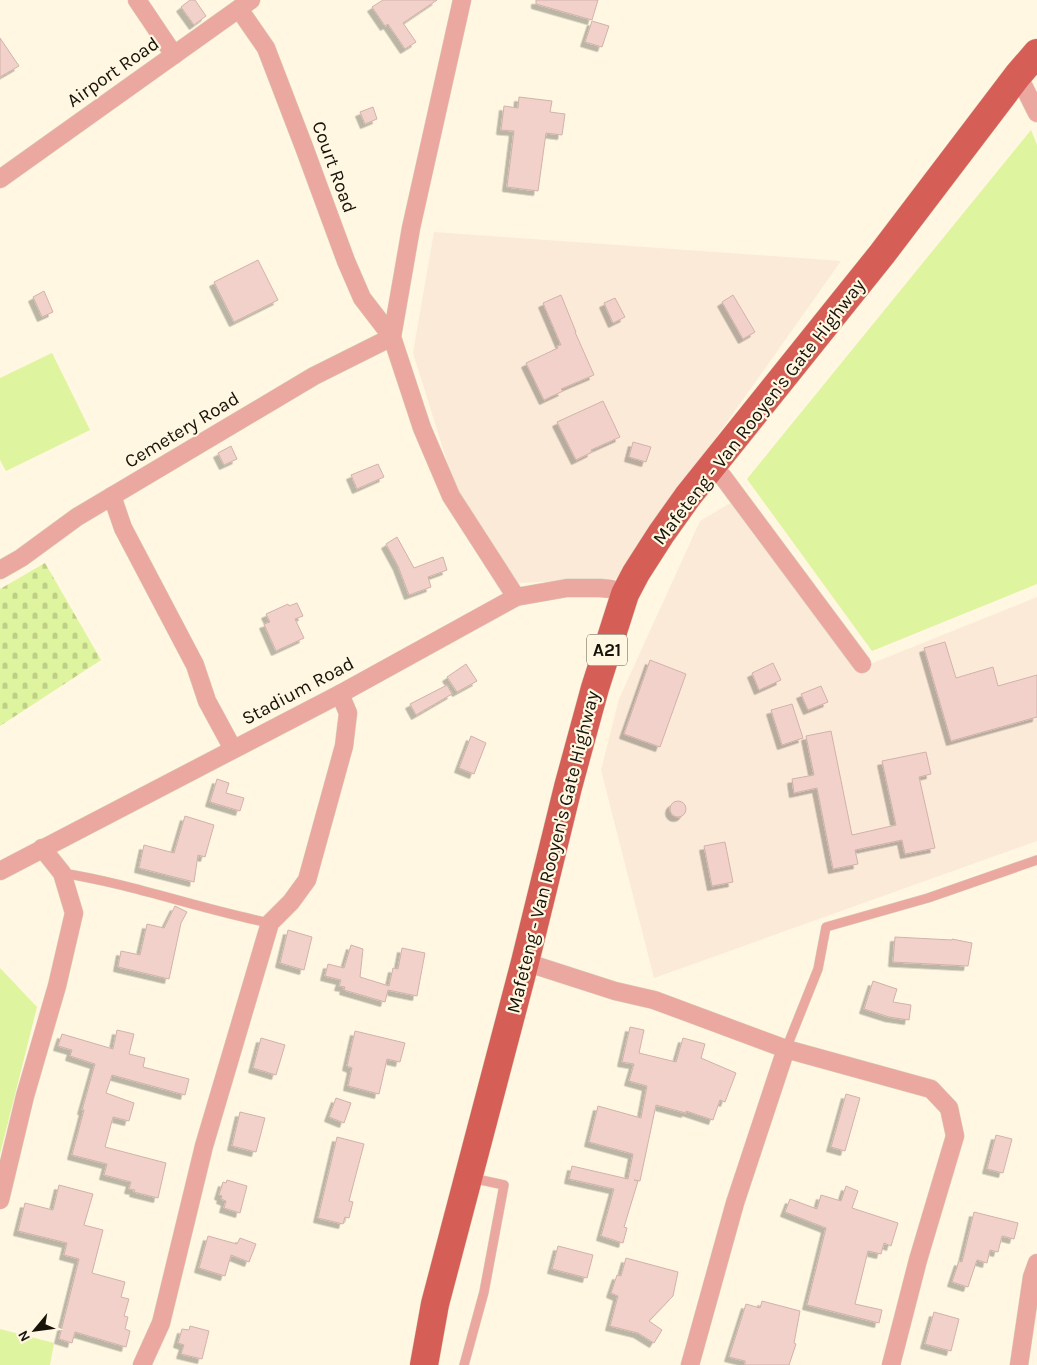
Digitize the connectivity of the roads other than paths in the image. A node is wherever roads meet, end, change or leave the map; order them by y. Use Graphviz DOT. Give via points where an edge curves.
graph roads {
  1 [pos="137,0"];
  2 [pos="462,0"];
  3 [pos="245,5"];
  4 [pos="1037,53"];
  5 [pos="174,55"];
  6 [pos="1018,75"];
  7 [pos="1037,113"];
  8 [pos="0,178"];
  9 [pos="392,337"];
  10 [pos="711,467"];
  11 [pos="112,496"];
  12 [pos="0,570"];
  13 [pos="625,594"];
  14 [pos="516,597"];
  15 [pos="862,664"];
  16 [pos="340,694"];
  17 [pos="233,749"];
  18 [pos="42,848"];
  19 [pos="1037,860"];
  20 [pos="0,871"];
  21 [pos="62,873"];
  22 [pos="270,923"];
  23 [pos="526,962"];
  24 [pos="786,1049"];
  25 [pos="468,1177"];
  26 [pos="0,1200"];
  27 [pos="1037,1263"];
  28 [pos="142,1365"];
  29 [pos="424,1365"];
  30 [pos="464,1365"];
  31 [pos="690,1365"];
  32 [pos="891,1365"];
  33 [pos="1019,1365"];
  1 -- 5 [label="street"];
  2 -- 9 [label="street" via="411,228"];
  3 -- 5 [label="street, Airport Road"];
  3 -- 9 [label="street, Court Road" via="266,48 362,298"];
  4 -- 6 [label="main road, Mafeteng - Van Rooyen's Gate Highway / A21"];
  5 -- 8 [label="street, Airport Road"];
  6 -- 7 [label="street"];
  6 -- 10 [label="main road, Mafeteng - Van Rooyen's Gate Highway / A21" via="882,254"];
  9 -- 11 [label="street, Cemetery Road" via="314,376"];
  9 -- 14 [label="street" via="422,428 451,496"];
  10 -- 13 [label="main road, Mafeteng - Van Rooyen's Gate Highway / A21" via="661,534"];
  10 -- 15 [label="street" via="723,477"];
  11 -- 12 [label="street, Cemetery Road"];
  11 -- 17 [label="street" via="123,528 195,665 207,701"];
  13 -- 14 [label="street, Stadium Road" via="611,589 567,588"];
  13 -- 23 [label="main road, Mafeteng - Van Rooyen's Gate Highway / A21" via="595,688"];
  14 -- 16 [label="street, Stadium Road"];
  16 -- 17 [label="street, Stadium Road"];
  16 -- 22 [label="street" via="348,713 344,746 307,880"];
  17 -- 18 [label="street, Stadium Road"];
  18 -- 20 [label="street, Stadium Road"];
  18 -- 21 [label="street"];
  19 -- 24 [label="lane" via="928,898 826,927 818,968"];
  21 -- 22 [label="lane"];
  21 -- 26 [label="street" via="74,914"];
  22 -- 28 [label="street" via="204,1146 161,1323"];
  23 -- 24 [label="street" via="615,992 654,1000"];
  23 -- 25 [label="main road, Mafeteng - Van Rooyen's Gate Highway / A21"];
  24 -- 31 [label="street" via="734,1203"];
  24 -- 32 [label="street" via="931,1089 949,1108 955,1136"];
  25 -- 29 [label="main road, Mafeteng - Van Rooyen's Gate Highway / A21" via="435,1304"];
  25 -- 30 [label="lane" via="504,1185 484,1292"];
  27 -- 33 [label="street"];
}
